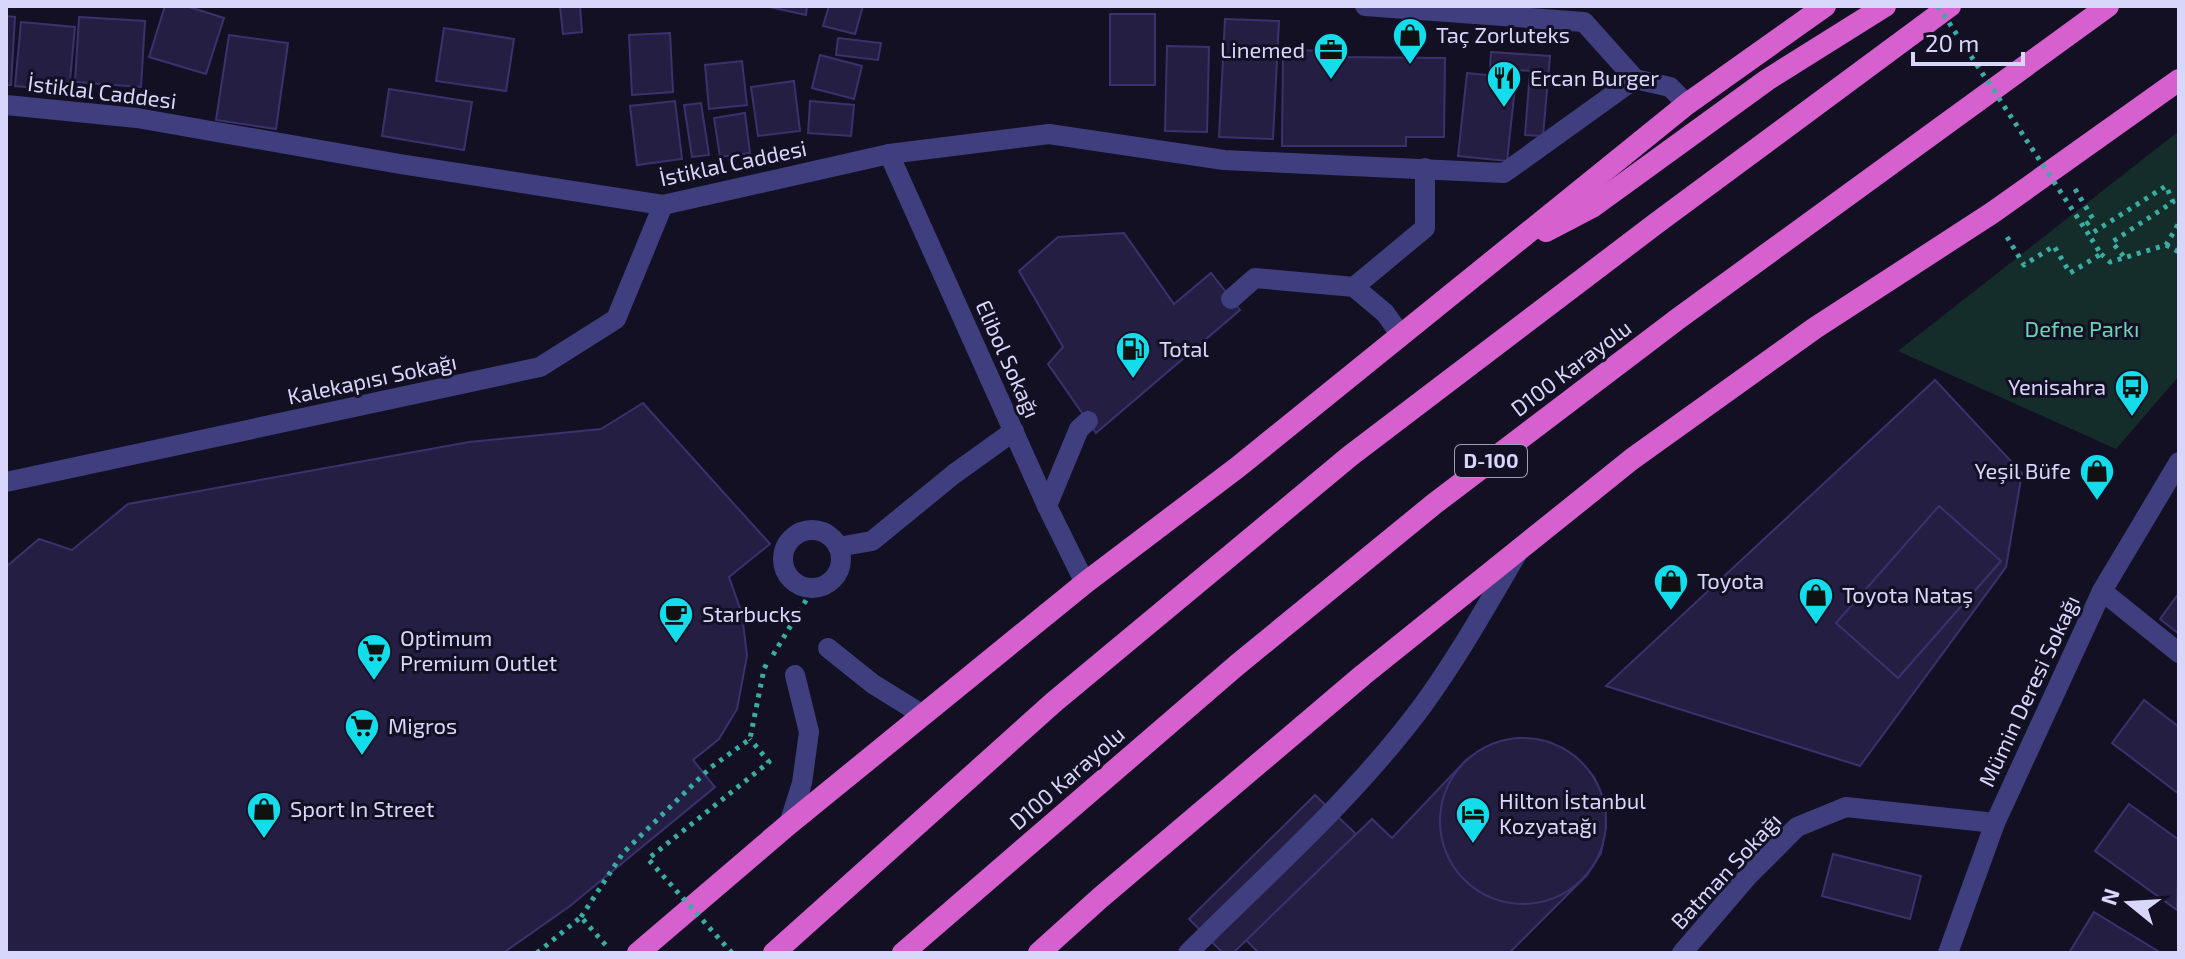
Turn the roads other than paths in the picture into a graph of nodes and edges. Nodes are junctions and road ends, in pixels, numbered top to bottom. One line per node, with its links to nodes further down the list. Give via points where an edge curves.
1 (1365, 6): 6 (street)
2 (1825, 6): 10 (highway)
3 (1885, 6): 15 (highway, via 1767,80 1592,207)
4 (1950, 6): 35 (highway, via 1350,456 1054,702)
5 (2108, 6): 36 (highway, D100 Karayolu / D-100, via 1679,318 1434,504 1237,665)
6 (1388, 8): 7 (street)
7 (1586, 14): 8 (street)
8 (1635, 79): 10 (street, via 1670,87); 13 (street, İstiklal Caddesi, via 1504,173)
9 (2179, 80): 25 (highway, via 1992,213 1815,328 1632,459)
10 (1687, 104): 15 (highway)
11 (6, 105): 14 (street, İstiklal Caddesi, via 137,118)
12 (889, 154): 13 (street, İstiklal Caddesi, via 1049,134 1224,160); 14 (street, İstiklal Caddesi); 20 (street, Elibol Sokağı)
13 (1425, 168): 16 (street, via 1425,228)
14 (663, 205): 22 (street, Kalekapısı Sokağı, via 616,319 540,367)
15 (1497, 259): 18 (highway)
16 (1354, 287): 17 (street, via 1255,278); 18 (street)
17 (1231, 299)
18 (1400, 334): 26 (highway)
19 (1088, 421): 23 (street, via 1079,429)
20 (1014, 431): 23 (street, Elibol Sokağı); 24 (street, via 872,541)
21 (2179, 462): 27 (street, Mümin Deresi Sokağı)
22 (6, 482)
23 (1047, 506): 26 (street, Elibol Sokağı)
24 (838, 547)
25 (1521, 548): 37 (highway, via 1363,675); 38 (street, via 1422,706 1356,786)
26 (1085, 583): 31 (highway)
27 (2102, 591): 29 (street); 32 (street, Mümin Deresi Sokağı)
28 (828, 648): 31 (street)
29 (2179, 653)
30 (795, 675): 33 (street, via 809,732)
31 (923, 715): 33 (highway)
32 (1995, 823): 39 (street, Batman Sokağı, via 1846,807 1797,827); 40 (street, Mümin Deresi Sokağı)
33 (789, 824): 34 (highway)
34 (638, 953)
35 (774, 953)
36 (903, 953)
37 (1039, 953)
38 (1188, 953)
39 (1682, 953)
40 (1948, 953)

